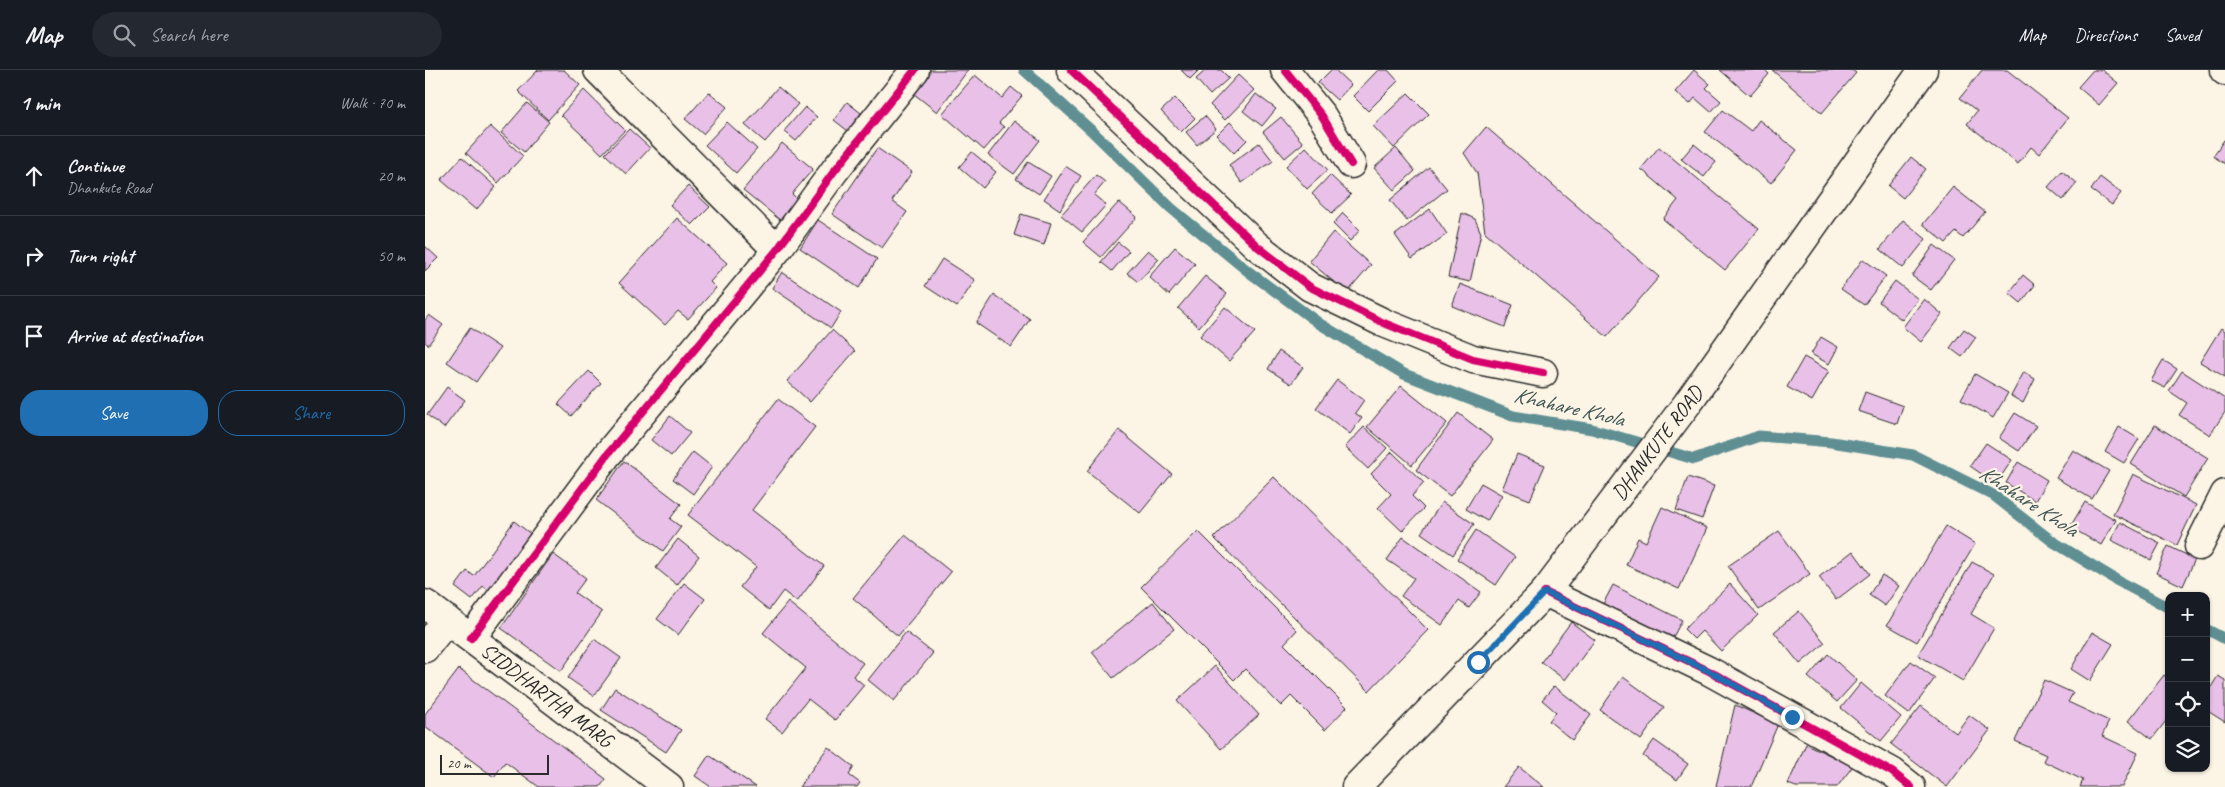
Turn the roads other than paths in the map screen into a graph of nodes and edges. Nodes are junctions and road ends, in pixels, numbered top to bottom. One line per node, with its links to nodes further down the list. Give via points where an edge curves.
1 (598, 70): 7 (street)
2 (915, 70): 7 (street, via 835,170)
3 (1071, 70): 8 (street, via 1257,246 1310,287 1385,323 1473,359)
4 (1285, 70): 6 (street, via 1322,116)
5 (1923, 70): 11 (street, DHANKUTE ROAD, via 1674,421)
6 (1351, 164)
7 (777, 250): 14 (street, via 607,455)
8 (1543, 373)
9 (2225, 494): 10 (street)
10 (2199, 546)
11 (1545, 592): 17 (street, DHANKUTE ROAD); 18 (street, via 1709,671 1892,772)
12 (425, 604): 13 (street, SIDDHARTHA MARG)
13 (447, 620): 14 (street, SIDDHARTHA MARG); 15 (street)
14 (471, 638): 16 (street, SIDDHARTHA MARG)
15 (425, 648)
16 (669, 787)
17 (1356, 787)
18 (1911, 787)

